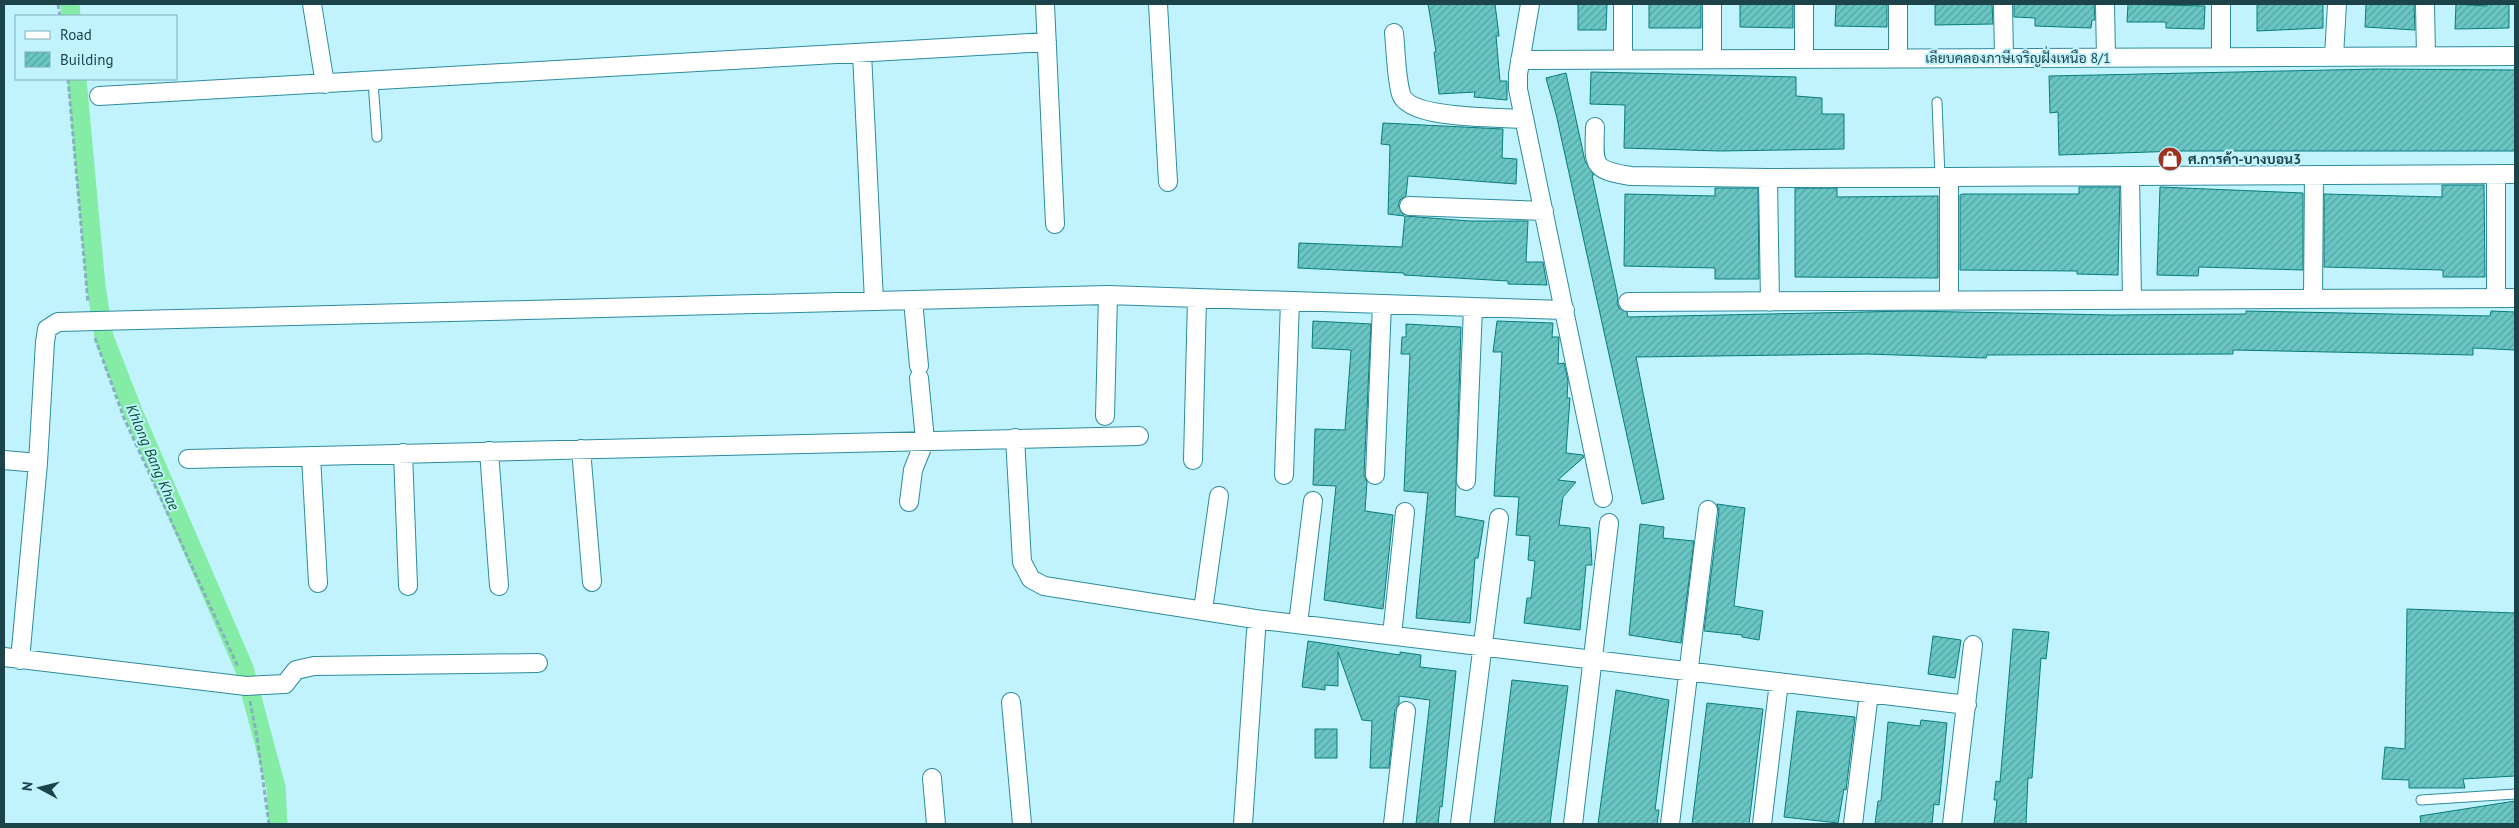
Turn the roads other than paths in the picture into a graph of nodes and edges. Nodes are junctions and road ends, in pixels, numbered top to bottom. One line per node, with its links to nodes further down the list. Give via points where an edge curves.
1 (312, 4): 29 (street)
2 (1046, 4): 15 (street)
3 (1158, 4): 41 (street)
4 (1530, 4): 26 (street)
5 (1623, 4): 27 (street)
6 (1712, 4): 24 (street)
7 (1804, 4): 25 (street)
8 (1898, 4): 21 (street)
9 (2003, 4): 22 (street)
10 (2105, 4): 23 (street)
11 (2221, 4): 20 (street)
12 (2337, 4): 17 (street)
13 (2425, 4): 18 (street)
14 (1394, 33): 32 (street, via 1401,96 1412,107 1441,114)
15 (1047, 42): 16 (street); 44 (street)
16 (862, 53): 28 (street); 52 (street)
17 (2334, 56): 18 (street, เลียบคลองภาษีเจริญฝั่งเหนือ 8/1); 20 (street, เลียบคลองภาษีเจริญฝั่งเหนือ 8/1)
18 (2426, 56): 19 (street, เลียบคลองภาษีเจริญฝั่งเหนือ 8/1)
19 (2515, 56)
20 (2221, 57): 23 (street, เลียบคลองภาษีเจริญฝั่งเหนือ 8/1)
21 (1898, 58): 22 (street, เลียบคลองภาษีเจริญฝั่งเหนือ 8/1); 25 (street, เลียบคลองภาษีเจริญฝั่งเหนือ 8/1)
22 (2004, 58): 23 (street, เลียบคลองภาษีเจริญฝั่งเหนือ 8/1)
23 (2106, 58)
24 (1712, 59): 25 (street, เลียบคลองภาษีเจริญฝั่งเหนือ 8/1); 27 (street, เลียบคลองภาษีเจริญฝั่งเหนือ 8/1)
25 (1804, 59)
26 (1520, 60): 27 (street, เลียบคลองภาษีเจริญฝั่งเหนือ 8/1); 32 (street, via 1518,89)
27 (1623, 60)
28 (373, 81): 29 (street); 34 (lane)
29 (325, 84): 30 (street)
30 (99, 96)
31 (1937, 102): 39 (lane)
32 (1524, 118): 43 (street)
33 (1595, 127): 40 (street, via 1594,158 1609,173)
34 (377, 137)
35 (2496, 174): 36 (street); 37 (street); 47 (street)
36 (2515, 174)
37 (2314, 175): 38 (street); 49 (street)
38 (2130, 176): 39 (street); 51 (street)
39 (1945, 177): 40 (street); 54 (street)
40 (1768, 178): 56 (street)
41 (1168, 182)
42 (1409, 206): 43 (street)
43 (1544, 211): 59 (street)
44 (1055, 224)
45 (1108, 295): 46 (street); 50 (street); 60 (street)
46 (1197, 298): 53 (street); 70 (street)
47 (2496, 298): 48 (street); 49 (street)
48 (2515, 298)
49 (2313, 299): 51 (street)
50 (913, 300): 52 (street); 63 (street)
51 (2132, 300): 54 (street)
52 (874, 301): 71 (street, via 58,322 47,328)
53 (1290, 301): 57 (street); 72 (street)
54 (1949, 301): 56 (street)
55 (1628, 302): 56 (street)
56 (1770, 302)
57 (1382, 304): 58 (street); 73 (street)
58 (1473, 307): 59 (street); 74 (street)
59 (1565, 310): 76 (street)
60 (1105, 416)
61 (1140, 436): 62 (street)
62 (1015, 438): 63 (street); 87 (street, via 1022,562 1031,579 1044,586)
63 (925, 440): 64 (street); 78 (street, via 913,470)
64 (582, 449): 65 (street); 83 (street)
65 (489, 451): 66 (street); 86 (street)
66 (403, 454): 67 (street); 85 (street)
67 (311, 456): 68 (street); 84 (street)
68 (188, 459)
69 (4, 460): 71 (street)
70 (1193, 460)
71 (38, 463): 93 (street)
72 (1284, 475)
73 (1375, 475)
74 (1466, 481)
75 (1219, 496): 87 (street)
76 (1603, 498)
77 (1313, 501): 88 (street)
78 (909, 502)
79 (1708, 510): 96 (street)
80 (1405, 512): 90 (street)
81 (1499, 518): 92 (street)
82 (1609, 523): 94 (street)
83 (592, 582)
84 (318, 583)
85 (408, 586)
86 (499, 586)
87 (1203, 610): 88 (street)
88 (1298, 624): 90 (street)
89 (1256, 631): 107 (street)
90 (1392, 635): 92 (street)
91 (1973, 645): 100 (street)
92 (1483, 646): 94 (street); 109 (street)
93 (12, 659): 95 (street, via 254,685 283,684 296,670 314,666)
94 (1592, 660): 96 (street); 110 (street)
95 (538, 663)
96 (1690, 671): 97 (street); 111 (street)
97 (1779, 682): 98 (street); 112 (street)
98 (1869, 693): 100 (street); 113 (street)
99 (1011, 702): 106 (street)
100 (1967, 705): 114 (street)
101 (1406, 711): 108 (street)
102 (932, 778): 105 (street)
103 (2515, 794): 104 (lane)
104 (2421, 800)
105 (936, 824)
106 (1022, 824)
107 (1242, 824)
108 (1393, 824)
109 (1460, 824)
110 (1573, 824)
111 (1670, 824)
112 (1762, 824)
113 (1852, 824)
114 (1952, 824)

